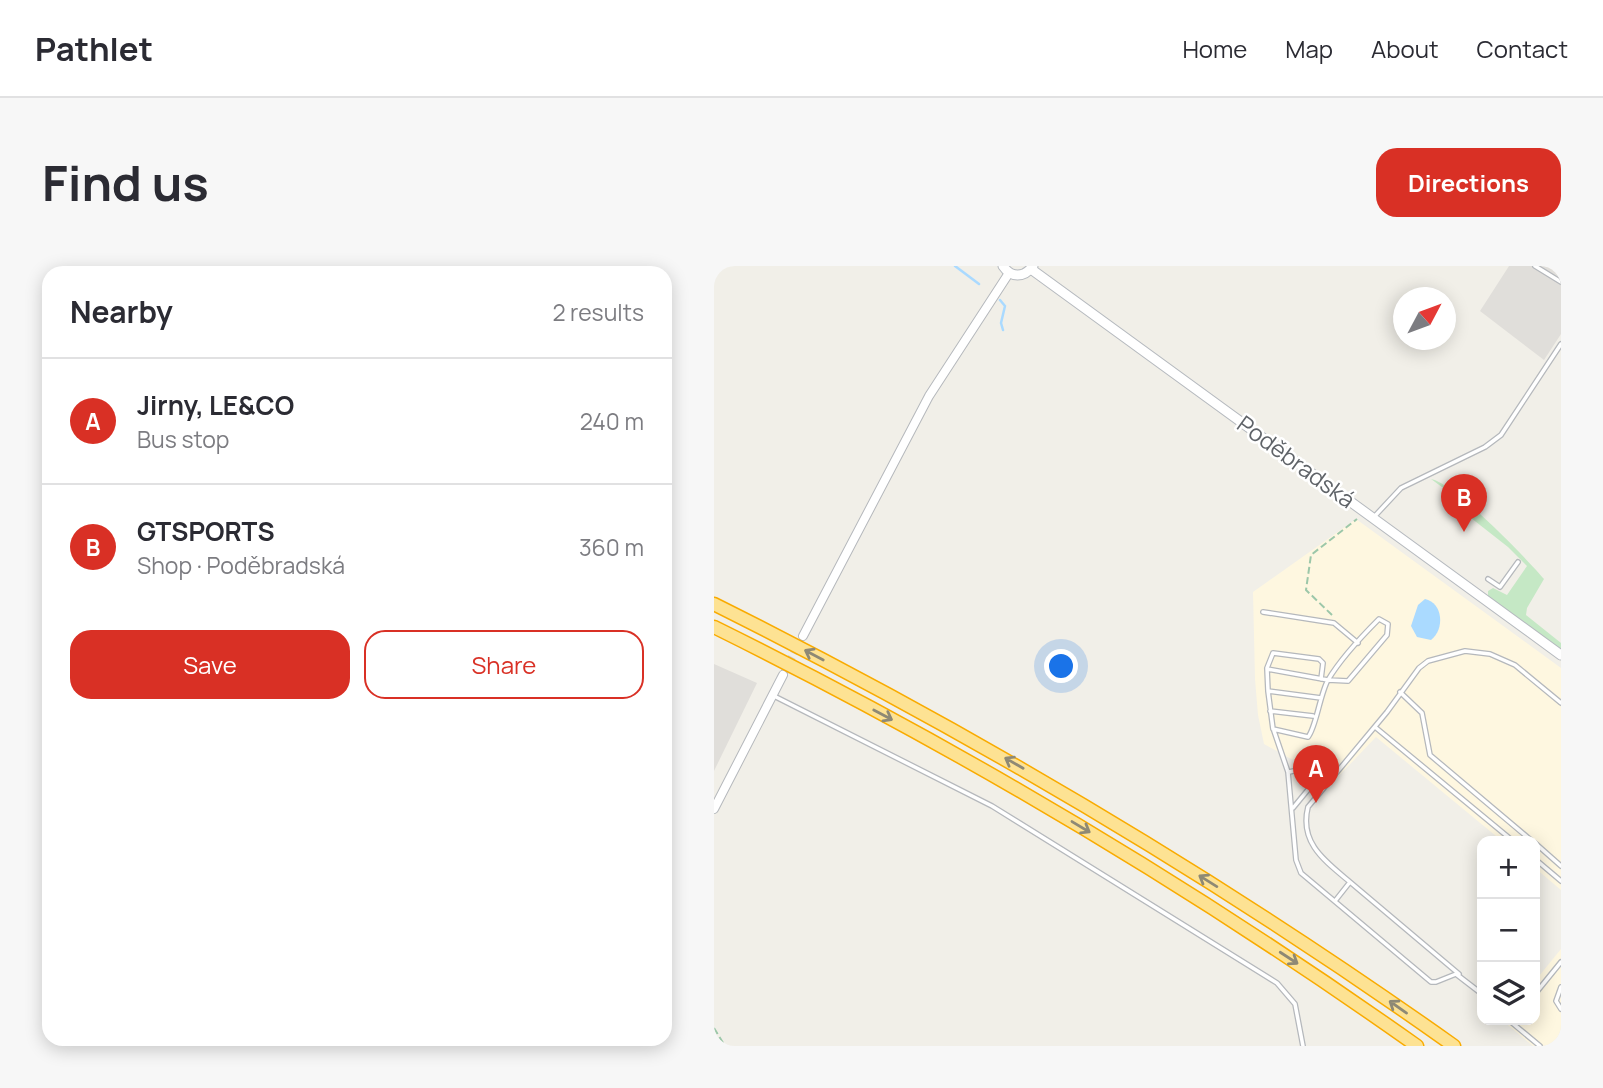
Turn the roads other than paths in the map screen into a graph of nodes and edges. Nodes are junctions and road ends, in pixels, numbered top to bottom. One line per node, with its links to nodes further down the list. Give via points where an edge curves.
1 (1535, 266): 4 (lane)
2 (1032, 268): 3 (main road, Poděbradská, via 1018,276); 6 (main road, Poděbradská)
3 (1006, 270): 12 (street, via 929,396)
4 (1561, 282)
5 (1561, 344): 6 (lane, via 1501,435 1401,488)
6 (1373, 519): 14 (main road, Poděbradská)
7 (1518, 562): 8 (lane, via 1500,587)
8 (1488, 579)
9 (714, 604): 48 (highway, one-way to 9, via 1116,823 947,725)
10 (1262, 611): 13 (lane, via 1334,623)
11 (714, 627): 47 (highway, one-way to 47, via 937,744 1094,834)
12 (803, 636)
13 (1357, 643): 18 (lane); 18 (lane, via 1378,619 1388,624 1387,635 1348,681)
14 (1561, 655)
15 (1266, 669): 17 (lane); 17 (lane, via 1273,653 1318,659 1323,663); 19 (lane)
16 (783, 675): 21 (street)
17 (1321, 679): 18 (lane)
18 (1328, 680): 22 (lane)
19 (1268, 691): 22 (lane); 24 (lane)
20 (1400, 692): 23 (lane, via 1428,662 1465,651 1490,654 1514,665); 26 (lane); 32 (lane, via 1422,713 1430,755)
21 (773, 695): 29 (street); 46 (lane, via 992,806 1277,984 1295,1004)
22 (1321, 698): 25 (lane)
23 (1561, 703)
24 (1270, 710): 25 (lane); 27 (lane)
25 (1314, 716): 27 (lane, via 1308,737)
26 (1375, 727): 31 (lane); 37 (lane, via 1308,807 1306,816 1312,847)
27 (1273, 729): 28 (lane)
28 (1288, 772): 30 (lane); 30 (lane, via 1298,769 1316,775)
29 (714, 809)
30 (1291, 810): 38 (lane, via 1298,868)
31 (1507, 836)
32 (1527, 836)
33 (1540, 847): 35 (lane)
34 (1540, 863): 36 (lane)
35 (1561, 866)
36 (1561, 881)
37 (1350, 882): 38 (lane); 40 (lane)
38 (1334, 902): 40 (lane, via 1431,982 1452,974)
39 (1561, 962): 42 (lane)
40 (1461, 976): 43 (lane)
41 (1561, 987): 44 (lane, via 1556,1001)
42 (1540, 988)
43 (1477, 990)
44 (1561, 1009)
45 (1515, 1025): 49 (lane)
46 (1303, 1046)
47 (1417, 1046)
48 (1454, 1046)
49 (1540, 1046)

